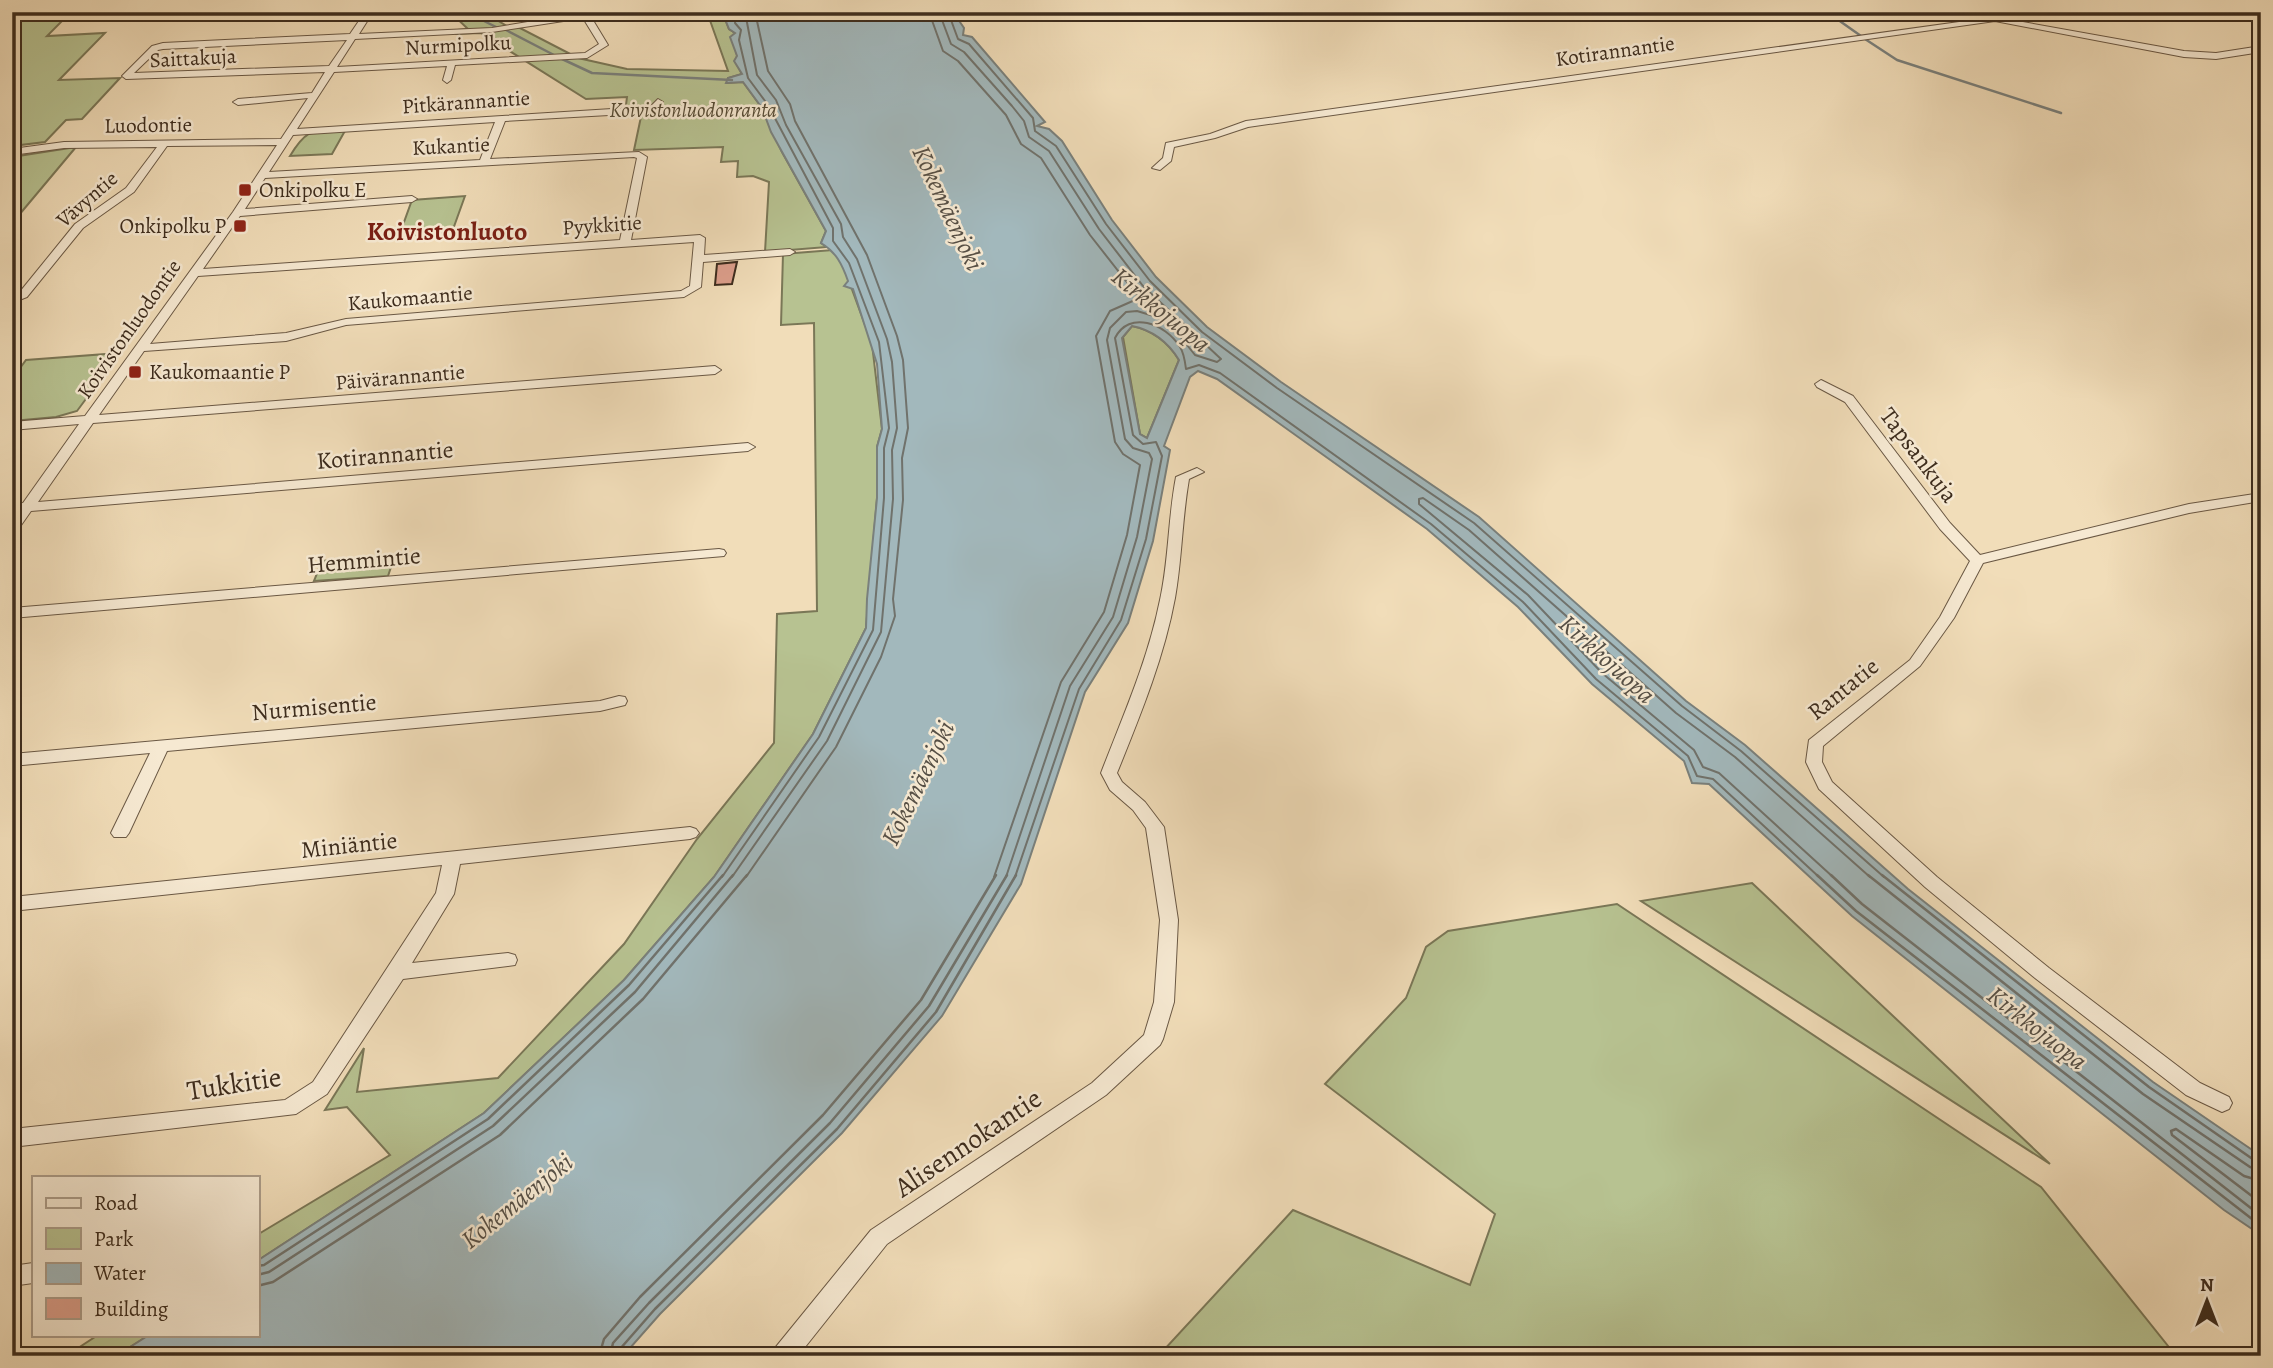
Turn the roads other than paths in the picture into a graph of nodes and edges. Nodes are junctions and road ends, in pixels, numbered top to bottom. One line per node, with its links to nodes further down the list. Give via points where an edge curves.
1 (66, 12): 4 (street, via 61,17)
2 (187, 12): 4 (street)
3 (369, 12): 6 (street, Koivistonluodontie)
4 (159, 13)
5 (585, 14): 6 (street, via 492,30); 8 (street, Nurmipolku, via 604,45 587,55)
6 (352, 37): 9 (street, Koivistonluodontie); 9 (street, Saittakuja, via 163,46 126,76)
7 (2261, 49): 19 (street, Kotirannantie, via 2216,57 2184,54 1994,19 1246,124 1169,145 1168,159)
8 (450, 64): 9 (street, Nurmipolku); 10 (street)
9 (331, 70): 11 (street, Koivistonluodontie)
10 (447, 80)
11 (315, 95): 12 (street); 15 (street, Koivistonluodontie)
12 (238, 102)
13 (658, 102): 14 (street, Pitkärannantie, via 643,110)
14 (502, 117): 15 (street, Pitkärannantie); 18 (street)
15 (288, 137): 16 (street, Luodontie); 20 (street, Koivistonluodontie)
16 (164, 144): 17 (street, Luodontie, via 57,145); 27 (street, Vävyntie, via 130,190 79,226)
17 (12, 152)
18 (484, 163): 20 (street, Kukantie); 23 (street, Kukantie, via 642,157)
19 (1157, 168)
20 (262, 175): 22 (street, Koivistonluodontie)
21 (412, 199): 22 (street)
22 (237, 213): 26 (street, Koivistonluodontie)
23 (625, 242): 25 (street, Pyykkitie, via 700,238); 26 (street, Pyykkitie)
24 (790, 252): 25 (street)
25 (699, 259): 30 (street, Kaukomaantie, via 695,286 684,294 346,322 286,337)
26 (192, 273): 30 (street, Koivistonluodontie)
27 (33, 283): 28 (street); 29 (street, Vävyntie)
28 (12, 288)
29 (12, 300)
30 (140, 348): 33 (street, Koivistonluodontie)
31 (715, 370): 33 (street, Päivärannantie)
32 (1821, 384): 41 (street, Tapsankuja, via 1849,400 1945,526)
33 (88, 421): 34 (street, Päivärannantie); 38 (street, Koivistonluodontie)
34 (12, 426)
35 (748, 447): 38 (street, Kotirannantie)
36 (1197, 472): 56 (street, Alisennokantie, via 1183,477 1172,575 1157,636 1138,706 1109,773 1155,827 1169,920 1164,1002 1153,1039 1099,1089 879,1237)
37 (2261, 497): 41 (street, via 2214,502)
38 (20, 507): 39 (street, Koivistonluodontie)
39 (12, 528)
40 (719, 553): 42 (street, Hemmintie)
41 (1977, 560): 52 (street, Rantatie, via 1947,618 1915,663 1823,735 1815,744 1814,762 1825,785 1941,890 2193,1089)
42 (12, 613)
43 (619, 701): 44 (street, Nurmisentie)
44 (162, 745): 45 (street, Nurmisentie); 46 (street)
45 (12, 760)
46 (120, 833)
47 (690, 833): 48 (street, Miniäntie)
48 (452, 859): 49 (street, Miniäntie); 51 (street, Tukkitie, via 445,894)
49 (12, 904)
50 (508, 960): 51 (street)
51 (397, 972): 53 (street, Tukkitie, via 320,1088 289,1108)
52 (2222, 1103)
53 (12, 1138)
54 (32, 1273): 55 (street)
55 (12, 1276)
56 (783, 1356)

